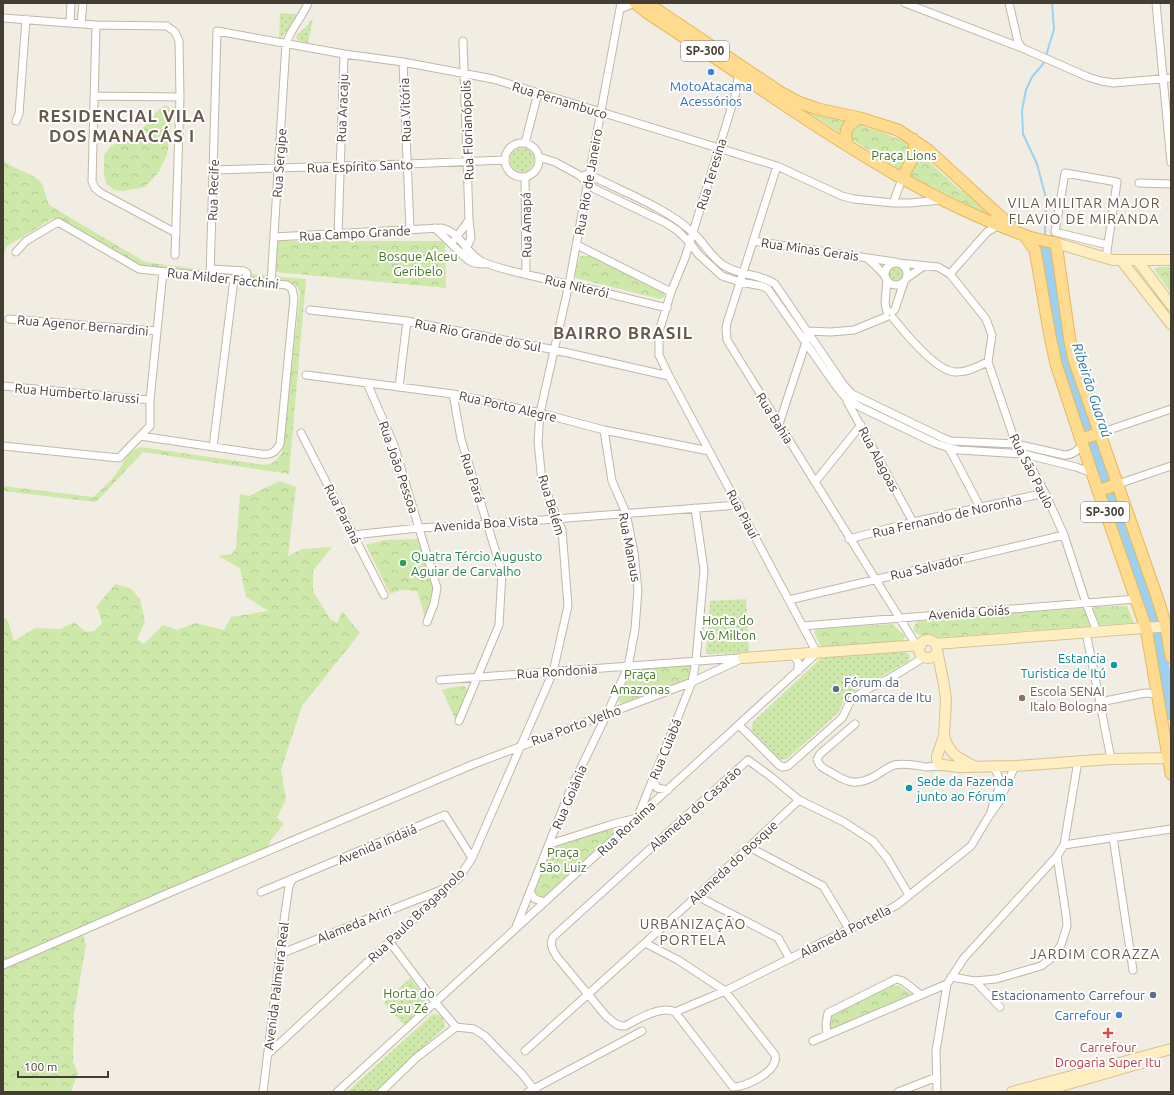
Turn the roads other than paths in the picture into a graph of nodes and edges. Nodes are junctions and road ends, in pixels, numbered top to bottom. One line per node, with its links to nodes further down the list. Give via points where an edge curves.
1 (71, 3): 12 (street)
2 (83, 3): 13 (street)
3 (308, 3): 17 (street)
4 (635, 3): 9 (street, Rua Rio de Janeiro); 21 (main road, SP-300)
5 (647, 3): 30 (main road, SP-300, via 798,102)
6 (905, 3): 18 (street)
7 (1009, 3): 18 (street, via 1018,42)
8 (1156, 3): 23 (street)
9 (620, 6): 29 (street, Rua Rio de Janeiro)
10 (3, 18): 11 (street)
11 (26, 20): 12 (street); 31 (street, via 19,114)
12 (70, 23): 13 (street)
13 (81, 24): 14 (street)
14 (96, 25): 27 (street); 28 (street, via 167,26 175,32 180,41)
15 (218, 31): 17 (street, Rua Pernambuco); 46 (street, Rua Recife)
16 (463, 41): 22 (street, Rua Florianópolis)
17 (286, 44): 19 (street, Rua Pernambuco); 44 (street, Rua Sergipe)
18 (1022, 48): 23 (street, via 1101,81 1114,83)
19 (344, 54): 20 (street, Rua Pernambuco); 42 (street, Rua Aracaju)
20 (403, 62): 22 (street, Rua Pernambuco); 40 (street, Rua Vitória)
21 (738, 73): 24 (main road, SP-300); 25 (street, Rua Teresina)
22 (465, 74): 26 (street, Rua Pernambuco); 38 (street, Rua Florianópolis)
23 (1167, 78): 39 (street)
24 (750, 82): 25 (street); 34 (main road, SP-300)
25 (737, 90): 35 (street, Rua Teresina)
26 (538, 93): 29 (street, Rua Pernambuco); 33 (street)
27 (94, 96): 28 (street); 65 (street, via 92,182 95,188)
28 (180, 97): 65 (street)
29 (601, 112): 35 (street, Rua Pernambuco); 49 (street, Rua Rio de Janeiro)
30 (860, 118): 32 (main road, SP-300, via 898,130); 34 (main road, via 846,130)
31 (16, 121)
32 (913, 139): 41 (main road, via 916,150); 67 (main road, SP-300)
33 (525, 143): 36 (street, via 535,148); 37 (street, via 511,147)
34 (848, 146): 45 (main road, SP-300)
35 (719, 148): 43 (street, Rua Pernambuco); 63 (street, Rua Teresina)
36 (539, 157): 47 (street); 48 (street, via 536,170)
37 (506, 160): 38 (street, Rua Espírito Santo); 48 (street, via 513,174)
38 (468, 162): 40 (street, Rua Espírito Santo); 57 (street, Rua Florianópolis)
39 (1171, 162)
40 (407, 164): 42 (street, Rua Espírito Santo); 62 (street, Rua Vitória)
41 (909, 164): 45 (main road, via 901,168); 50 (main road)
42 (340, 166): 44 (street, Rua Espírito Santo); 66 (street, Rua Aracaju)
43 (777, 166): 55 (street, Rua Pernambuco, via 842,196); 70 (street, Rua Bahia)
44 (279, 168): 46 (street, Rua Espírito Santo); 69 (street, Rua Sergipe)
45 (885, 169): 50 (main road, SP-300)
46 (214, 170): 91 (street, Rua Recife)
47 (580, 175): 49 (street); 52 (street)
48 (525, 176): 94 (street, Rua Amapá)
49 (589, 176): 52 (street, Rua Rio de Janeiro); 63 (street, via 667,214)
50 (902, 179): 54 (main road, SP-300); 55 (street)
51 (1139, 183): 53 (street)
52 (588, 184): 72 (street, via 666,223); 74 (street, Rua Rio de Janeiro)
53 (1171, 184)
54 (941, 200): 55 (street, Rua Pernambuco); 56 (main road, SP-300)
55 (893, 203)
56 (982, 218): 58 (main road, SP-300); 64 (street)
57 (469, 220): 59 (street); 76 (street, Rua Florianópolis, via 471,238)
58 (999, 225): 64 (street); 67 (main road, SP-300)
59 (464, 226): 61 (street, Rua Campo Grande); 68 (street)
60 (435, 228): 61 (street, Rua Campo Grande); 62 (street, Rua Campo Grande); 73 (street)
61 (447, 229): 68 (street)
62 (410, 230): 66 (street, Rua Campo Grande)
63 (693, 232): 72 (street, Rua Teresina); 93 (street, via 713,257 733,271)
64 (987, 232): 95 (street)
65 (176, 233): 79 (street)
66 (338, 234): 69 (street, Rua Campo Grande)
67 (1022, 234): 71 (main road); 77 (main road, SP-300)
68 (457, 236): 73 (street); 76 (street, Rua Niterói)
69 (274, 237): 102 (street, Rua Sergipe)
70 (753, 241): 83 (street, Rua Minas Gerais); 93 (street, Rua Bahia)
71 (1046, 241): 77 (main road, via 1035,244); 84 (street); 134 (main road, SP-300, via 1072,351)
72 (690, 243): 80 (street); 82 (street, Rua Teresina)
73 (452, 244): 81 (street)
74 (577, 245): 103 (street, Rua Rio de Janeiro); 104 (street)
75 (1108, 245): 75 (street, via 1117,182 1065,173 1055,232); 84 (street)
76 (467, 248): 81 (street, Rua Florianópolis); 89 (street, Rua Niterói, via 476,258)
77 (1035, 250): 134 (main road, SP-300, via 1053,350)
78 (16, 252): 92 (street, Rua Milder Facchini, via 26,241 58,222 139,269)
79 (175, 255)
80 (700, 255): 82 (street); 101 (street, via 722,276)
81 (463, 256): 89 (street, Rua Niterói, via 474,263)
82 (685, 258): 104 (street, Rua Teresina)
83 (866, 258): 88 (street, Rua Minas Gerais); 97 (street, Rua Minas Gerais)
84 (1106, 258): 85 (street)
85 (1121, 260): 87 (street); 111 (street)
86 (1171, 260): 87 (street)
87 (1138, 261): 105 (street)
88 (897, 262): 90 (street, Rua Minas Gerais); 97 (street, via 887,267); 100 (street, via 906,268)
89 (487, 264): 94 (street, Rua Niterói)
90 (924, 266): 95 (street, Rua Minas Gerais, via 938,267); 100 (street)
91 (211, 269): 96 (street, Rua Recife); 99 (street, via 244,271 247,273)
92 (163, 272): 96 (street, Rua Milder Facchini); 112 (street)
93 (743, 273): 101 (street, Rua Bahia); 113 (street, via 764,278 775,284)
94 (526, 274): 103 (street, Rua Niterói)
95 (950, 274): 116 (street, Rua São Paulo, via 991,328)
96 (210, 277): 98 (street, Rua Milder Facchini)
97 (886, 278): 100 (street, via 890,284 895,285); 108 (street, via 885,302)
98 (234, 279): 99 (street, Rua Milder Facchini); 139 (street)
99 (246, 280): 102 (street, Rua Milder Facchini)
100 (906, 280): 108 (street, via 895,309)
101 (740, 282): 114 (street, via 768,289); 130 (street, Rua Bahia, via 726,328 727,340)
102 (271, 283): 139 (street, Rua Milder Facchini, via 287,285 292,289 294,298 280,444 275,452 268,455)
103 (569, 284): 106 (street, Rua Niterói); 115 (street, Rua Belém)
104 (671, 292): 106 (street, Rua Teresina)
105 (1171, 304)
106 (667, 308): 118 (street, Rua Teresina, via 659,332 659,355)
107 (310, 310): 110 (street, Rua Rio Grande do Sul)
108 (890, 315): 113 (street, via 854,330); 116 (street, via 914,342 947,371 968,371)
109 (8, 319): 112 (street, Rua Agenor Bernardini)
110 (407, 321): 115 (street, Rua Rio Grande do Sul); 121 (street)
111 (1171, 324)
112 (157, 331): 125 (street)
113 (808, 331): 114 (street); 124 (street, via 843,384 852,394)
114 (806, 342): 123 (street); 130 (street)
115 (555, 350): 118 (street, Rua Rio Grande do Sul); 128 (street, Rua Belém)
116 (988, 362): 137 (street, Rua São Paulo)
117 (306, 375): 119 (street, Rua Porto Alegre)
118 (669, 376): 142 (street, Rua Piauí)
119 (367, 383): 121 (street, Rua Porto Alegre); 156 (street, Rua João Pessoa, via 394,445)
120 (3, 386): 125 (street, Rua Humberto Iarussi)
121 (399, 387): 122 (street, Rua Porto Alegre)
122 (453, 394): 128 (street, Rua Porto Alegre); 155 (street, Rua Pará, via 461,439)
123 (845, 397): 126 (street); 129 (street, Rua Alagoas)
124 (864, 399): 126 (street); 135 (street)
125 (150, 400): 133 (street, via 150,426)
126 (860, 407): 129 (street); 135 (street)
127 (1171, 410): 134 (street)
128 (540, 413): 131 (street, Rua Porto Alegre); 153 (street, Rua Belém, via 538,442 542,481)
129 (859, 422): 146 (street); 154 (street, Rua Alagoas)
130 (779, 424): 146 (street, Rua Bahia)
131 (604, 430): 142 (street, Rua Porto Alegre); 152 (street, Rua Manaus, via 612,481)
132 (301, 433): 158 (street, Rua Paraná)
133 (140, 436): 138 (street, via 118,458); 139 (street, Rua Milder Facchini)
134 (1088, 438): 137 (street, via 1076,452 1064,455); 145 (main road, SP-300); 147 (main road, SP-300)
135 (942, 442): 136 (street); 140 (street)
136 (958, 442): 137 (street); 141 (street)
137 (1016, 444): 143 (street, Rua São Paulo)
138 (3, 446)
139 (213, 447)
140 (949, 448): 141 (street); 150 (street)
141 (959, 450): 143 (street)
142 (709, 451): 149 (street, Rua Piauí)
143 (1024, 454): 145 (street); 148 (street, Rua São Paulo)
144 (1171, 466): 147 (street)
145 (1092, 473): 147 (main road, SP-300)
146 (815, 482): 159 (street, Rua Bahia)
147 (1108, 487): 162 (main road, SP-300); 168 (main road, SP-300)
148 (1045, 493): 150 (street, Rua Fernando de Noronha); 157 (street, Rua São Paulo)
149 (738, 505): 151 (street, Avenida Boa Vista); 163 (street, Rua Piauí)
150 (980, 507): 154 (street, Rua Fernando de Noronha)
151 (695, 508): 152 (street, Avenida Boa Vista); 177 (street, Rua Cuiabá, via 704,570)
152 (626, 514): 153 (street, Avenida Boa Vista); 178 (street, Rua Manaus, via 638,590 635,629)
153 (557, 519): 155 (street, Avenida Boa Vista); 181 (street, Rua Belém, via 562,530 568,606)
154 (913, 522): 159 (street, Rua Fernando de Noronha)
155 (488, 524): 156 (street, Avenida Boa Vista); 182 (street, Rua Pará, via 502,572 500,610 499,625)
156 (420, 528): 158 (street, Avenida Boa Vista); 166 (street, Rua João Pessoa, via 438,588)
157 (1064, 534): 160 (street, Rua Salvador); 164 (street, Rua São Paulo)
158 (353, 535): 161 (street, Rua Paraná)
159 (849, 539): 160 (street, Rua Bahia)
160 (875, 580): 163 (street, Rua Salvador); 165 (street, Rua Bahia)
161 (384, 595)
162 (1136, 599): 164 (street, Avenida Goiás); 168 (main road, SP-300)
163 (789, 600): 167 (street, Rua Piauí)
164 (1086, 603): 165 (street, Avenida Goiás); 169 (street, Rua São Paulo)
165 (898, 618): 167 (street, Avenida Goiás); 172 (street, Rua Bahia)
166 (427, 622)
167 (803, 626): 173 (street, Rua Piauí)
168 (1159, 627): 169 (street); 175 (main road, SP-300); 185 (main road, SP-300)
169 (1097, 631): 170 (street)
170 (1086, 632): 171 (street); 186 (street)
171 (936, 647): 172 (street, via 934,656); 172 (street, via 933,641 926,640); 179 (street)
172 (921, 652): 173 (street, via 904,646); 179 (street); 189 (street, via 914,664 858,695 850,702 842,718 788,766 779,765)
173 (817, 653): 174 (street); 180 (street, Rua Roraima)
174 (793, 655): 176 (street, Rua Rondonia); 180 (street, via 798,662)
175 (1171, 657)
176 (743, 658): 177 (street, Rua Rondonia); 184 (street, Rua Porto Velho)
177 (696, 661): 178 (street, Rua Rondonia); 184 (street, Rua Cuiabá)
178 (628, 667): 181 (street, Rua Rondonia); 187 (street, Rua Goiânia)
179 (941, 670): 192 (street, via 946,700)
180 (798, 671): 189 (street, Rua Roraima)
181 (553, 672): 182 (street, Rua Rondonia); 191 (street, Rua Belém)
182 (478, 677): 183 (street, Rua Rondonia); 188 (street, Rua Pará)
183 (440, 680)
184 (692, 682): 187 (street, Rua Porto Velho); 201 (street, Rua Cuiabá)
185 (1158, 694): 186 (street, via 1145,693); 193 (main road, SP-300)
186 (1100, 702): 194 (street)
187 (607, 714): 191 (street, Rua Porto Velho); 208 (street, Rua Goiânia, via 571,788)
188 (459, 721)
189 (739, 724): 202 (street, Rua Roraima)
190 (855, 724): 196 (street, via 817,759 822,767 845,781 867,780 894,765)
191 (521, 746): 212 (street, Rua Paulo Bragagnolo); 228 (street, Rua Porto Velho)
192 (946, 751): 196 (street, via 952,761); 196 (street, via 937,760 939,764); 197 (street)
193 (1170, 758): 194 (street); 200 (main road, SP-300)
194 (1111, 759): 195 (street)
195 (1078, 761): 199 (street); 209 (street)
196 (947, 766): 197 (street)
197 (974, 766): 198 (street)
198 (993, 766): 199 (street); 204 (street, Alameda Portella, via 999,775 1000,785)
199 (1015, 766): 204 (street, Alameda Portella, via 999,802)
200 (1171, 774)
201 (653, 780): 202 (street, via 657,788); 205 (street, Rua Cuiabá)
202 (668, 790): 205 (street, Rua Roraima)
203 (799, 800): 210 (street, Alameda do Bosque); 217 (street, Alameda do Casarão, via 844,822 873,841 887,858); 234 (street, Alameda do Casarão, via 748,760 553,937 552,947 557,957)
204 (989, 816): 217 (street, Alameda Portella, via 971,846)
205 (637, 818): 208 (street); 219 (street, Rua Roraima)
206 (1171, 829): 207 (street)
207 (1113, 837): 209 (street); 229 (street)
208 (550, 844): 216 (street, Rua Goiânia)
209 (1064, 845): 211 (street)
210 (749, 847): 218 (street, Alameda do Bosque); 223 (street, via 823,886)
211 (1057, 856): 230 (street, via 964,958); 231 (street, via 1067,926 1058,951 1041,966 996,979)
212 (472, 858): 213 (street, Avenida Indaiá, via 445,815); 214 (street, Rua Paulo Bragagnolo)
213 (292, 880): 215 (street, Avenida Indaiá); 226 (street, Avenida Palmeira Real)
214 (450, 886): 224 (street, Rua Paulo Bragagnolo); 226 (street, Alameda Ariri)
215 (261, 892)
216 (530, 892): 219 (street, via 535,899); 220 (street, Rua Goiânia)
217 (909, 895): 223 (street, Alameda Portella, via 888,910)
218 (697, 896): 225 (street, Alameda do Bosque); 227 (street, via 778,938)
219 (544, 902): 221 (street, Rua Roraima)
220 (525, 904): 221 (street); 222 (street, Rua Goiânia)
221 (535, 911): 222 (street, Rua Roraima)
222 (516, 929): 236 (street, Rua Roraima)
223 (849, 929): 227 (street, Alameda Portella)
224 (390, 941): 236 (street); 245 (street, Rua Paulo Bragagnolo)
225 (645, 943): 233 (street, via 678,960); 234 (street, Alameda do Bosque)
226 (280, 954): 245 (street, Avenida Palmeira Real)
227 (790, 959): 233 (street, Alameda Portella)
228 (3, 965)
229 (1133, 970)
230 (951, 977): 231 (street); 232 (street)
231 (975, 981): 237 (street)
232 (947, 984): 235 (street); 248 (street, via 936,1051)
233 (725, 991): 238 (street, Alameda Portella); 238 (street, via 775,1055 770,1071 750,1083 733,1087)
234 (588, 993): 238 (street, via 606,1016 615,1024 622,1026 652,1013 666,1010); 244 (street, Alameda do Bosque)
235 (920, 995): 241 (street); 241 (street, via 903,981 896,979 828,1013)
236 (435, 1002): 239 (street); 251 (street, Rua Roraima)
237 (1000, 1007)
238 (675, 1012)
239 (456, 1027): 249 (street, via 474,1029 485,1036 522,1074); 252 (street, via 416,1058)
240 (642, 1031): 249 (street)
241 (827, 1035): 242 (street)
242 (813, 1041)
243 (1171, 1049): 247 (street)
244 (525, 1051)
245 (268, 1054): 250 (street, Avenida Palmeira Real)
246 (1171, 1055): 247 (street)
247 (1149, 1058): 255 (street); 256 (street)
248 (937, 1077): 253 (street); 254 (street)
249 (533, 1091)
250 (263, 1092)
251 (337, 1092)
252 (381, 1092)
253 (898, 1092)
254 (937, 1092)
255 (1012, 1092)
256 (1040, 1092)

